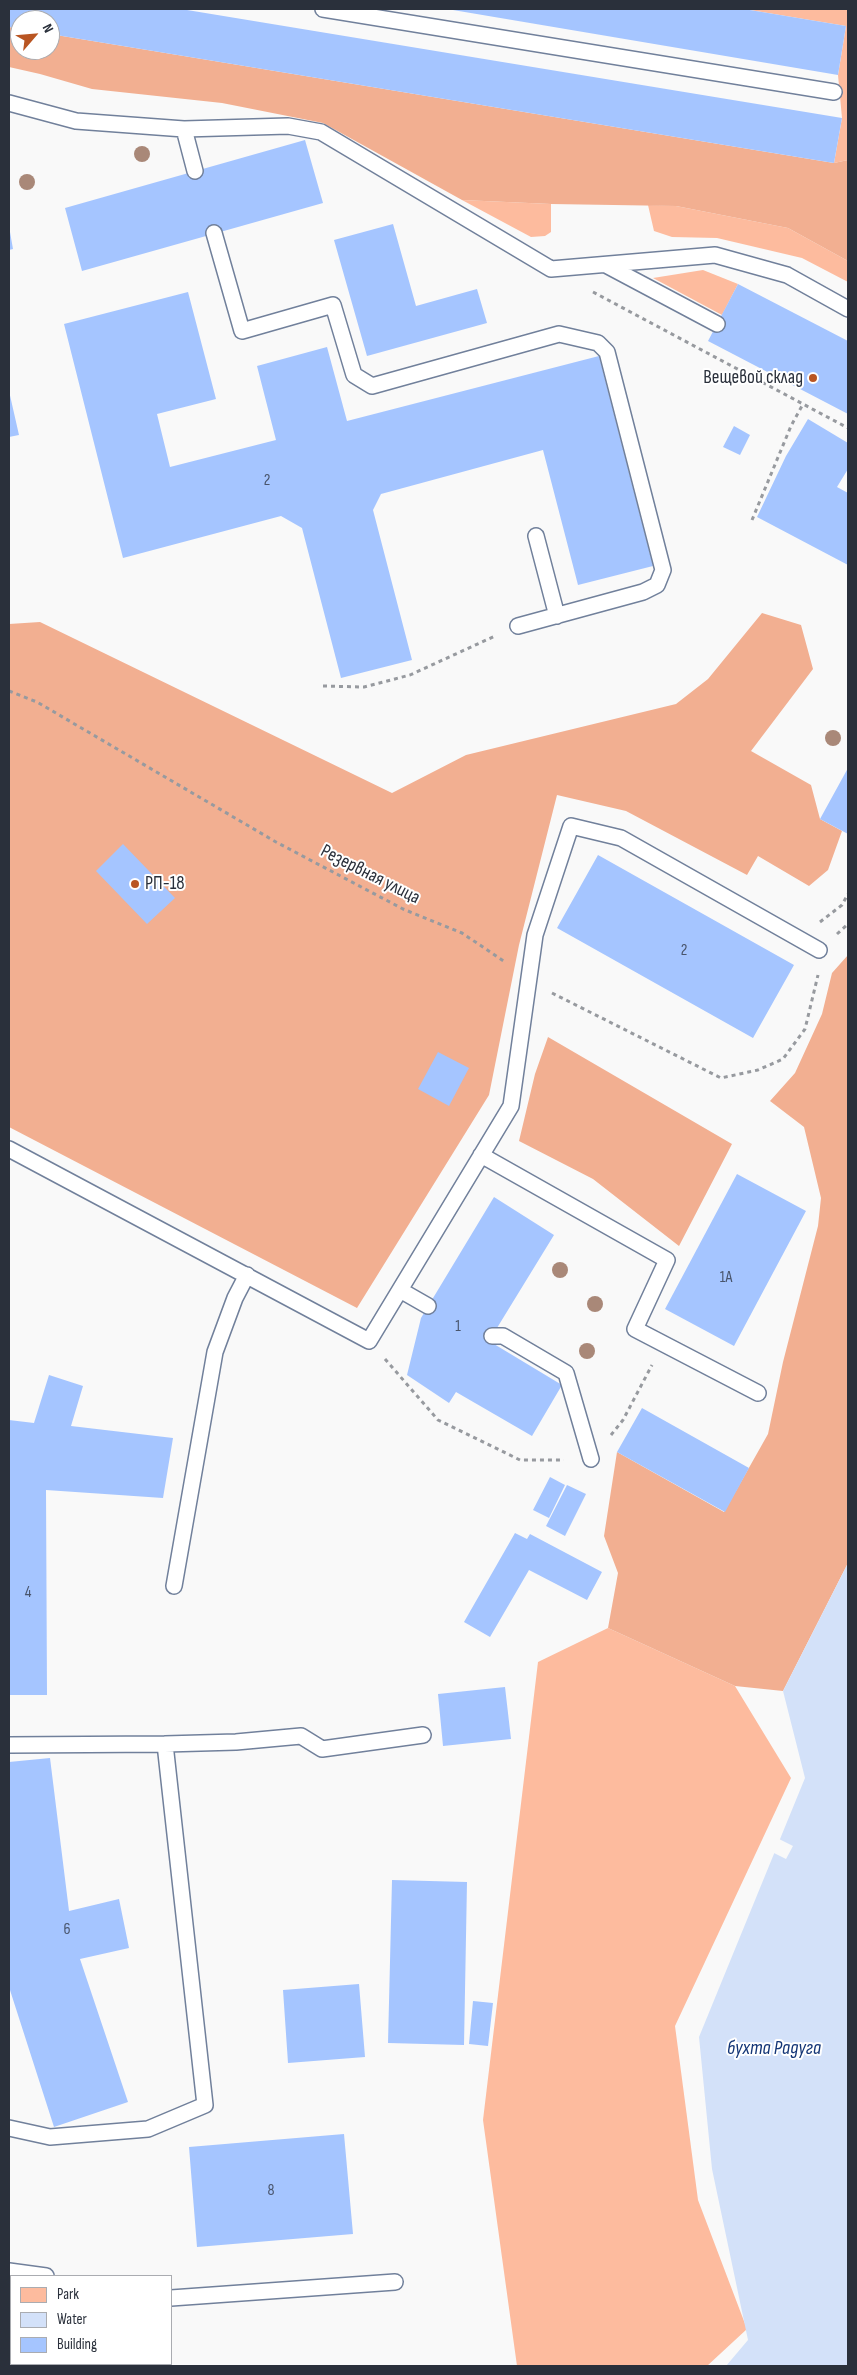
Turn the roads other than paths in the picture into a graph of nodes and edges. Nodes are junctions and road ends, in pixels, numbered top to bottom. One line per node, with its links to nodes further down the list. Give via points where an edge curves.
1 (323, 9): 2 (lane)
2 (834, 92)
3 (9, 103): 4 (lane, via 76,121)
4 (184, 130): 5 (lane); 7 (lane, via 288,126 320,132 551,269)
5 (195, 171)
6 (214, 233): 11 (lane, via 242,331 333,305 354,375 372,386 559,334 598,343 607,352 663,570 657,585 643,592)
7 (606, 265): 8 (lane, via 716,254 787,275); 9 (lane)
8 (848, 309)
9 (717, 324)
10 (536, 536): 11 (lane)
11 (557, 616): 12 (lane)
12 (518, 626)
13 (819, 950): 15 (lane, via 622,838 571,826 535,935 511,1106)
14 (9, 1149): 16 (lane)
15 (482, 1154): 17 (lane); 20 (lane, via 667,1260 635,1329)
16 (247, 1275): 17 (lane, via 369,1341); 22 (lane, via 215,1352)
17 (400, 1290): 18 (lane)
18 (428, 1306)
19 (492, 1336): 21 (lane, via 503,1336 566,1373)
20 (758, 1393)
21 (591, 1459)
22 (174, 1586)
23 (423, 1735): 24 (lane, via 322,1749 301,1736)
24 (165, 1744): 25 (lane); 26 (lane, via 205,2105 148,2130 50,2137)
25 (9, 1746)
26 (9, 2128)
27 (9, 2271): 28 (lane)
28 (39, 2275)
29 (395, 2282): 30 (lane)
30 (172, 2298)

